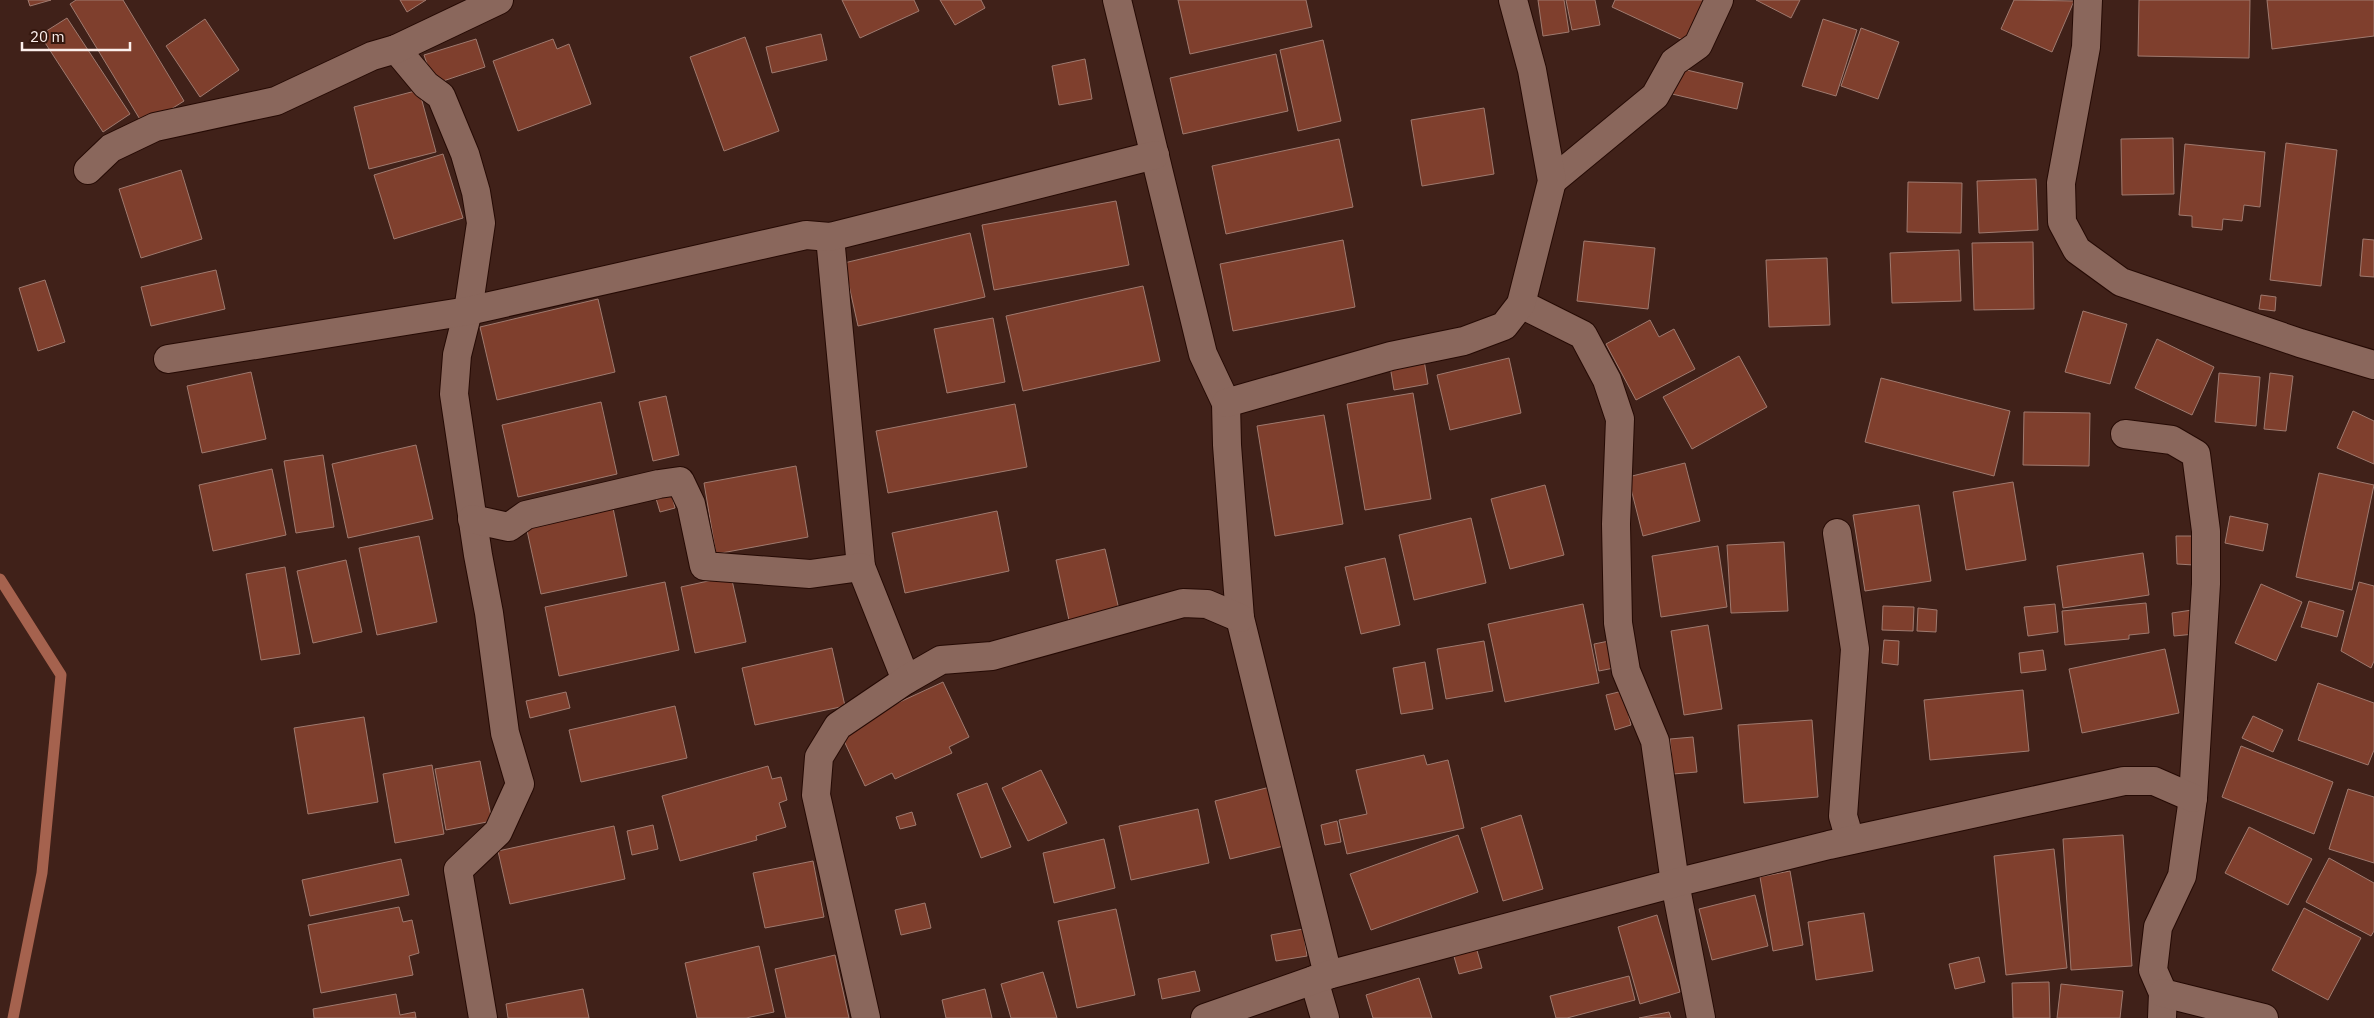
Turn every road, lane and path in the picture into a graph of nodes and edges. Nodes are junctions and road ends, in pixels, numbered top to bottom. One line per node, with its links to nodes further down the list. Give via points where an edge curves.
1 (499, 0): 6 (street)
2 (1117, 0): 7 (street)
3 (1513, 0): 9 (street, via 1532,70)
4 (1719, 0): 9 (street, via 1698,45 1674,62 1655,96)
5 (2088, 0): 14 (street, via 2086,47 2062,183 2062,222 2077,250 2122,282)
6 (396, 49): 8 (street, via 372,56 276,101 155,127 112,148); 12 (street, via 426,85 441,96 465,154 476,192 481,223)
7 (1155, 155): 10 (street); 15 (street, via 1203,354)
8 (88, 170)
9 (1552, 181): 11 (street)
10 (830, 237): 12 (street, via 806,235); 19 (street)
11 (1521, 304): 15 (street, via 1504,326 1464,341 1391,356); 24 (street, via 1583,335 1607,380 1620,419 1616,524 1618,623 1626,671 1655,741)
12 (468, 311): 13 (street); 17 (street, via 456,355 454,394)
13 (168, 359)
14 (2374, 365)
15 (1226, 403): 20 (street)
16 (2125, 434): 22 (street, via 2172,440 2196,454 2206,531 2206,584)
17 (472, 518): 19 (street, via 509,527 526,515 680,481 691,504 704,566 810,574); 27 (street, via 505,733 520,784 498,832 458,870)
18 (1837, 533): 23 (street, via 1855,649 1843,816)
19 (861, 567): 21 (street)
20 (1240, 618): 21 (street, via 1207,604 1183,603 992,656 941,660); 25 (street)
21 (906, 680): 28 (street, via 838,726 819,757 816,795)
22 (2193, 798): 23 (street, via 2154,782 2124,781); 26 (street, via 2182,876 2158,927 2153,970)
23 (1850, 840): 24 (street)
24 (1675, 883): 25 (street); 31 (street)
25 (1321, 978): 29 (street); 30 (street)
26 (2162, 1005): 32 (street)
27 (483, 1018)
28 (866, 1018)
29 (1205, 1018)
30 (1326, 1018)
31 (1701, 1018)
32 (2264, 1018)

